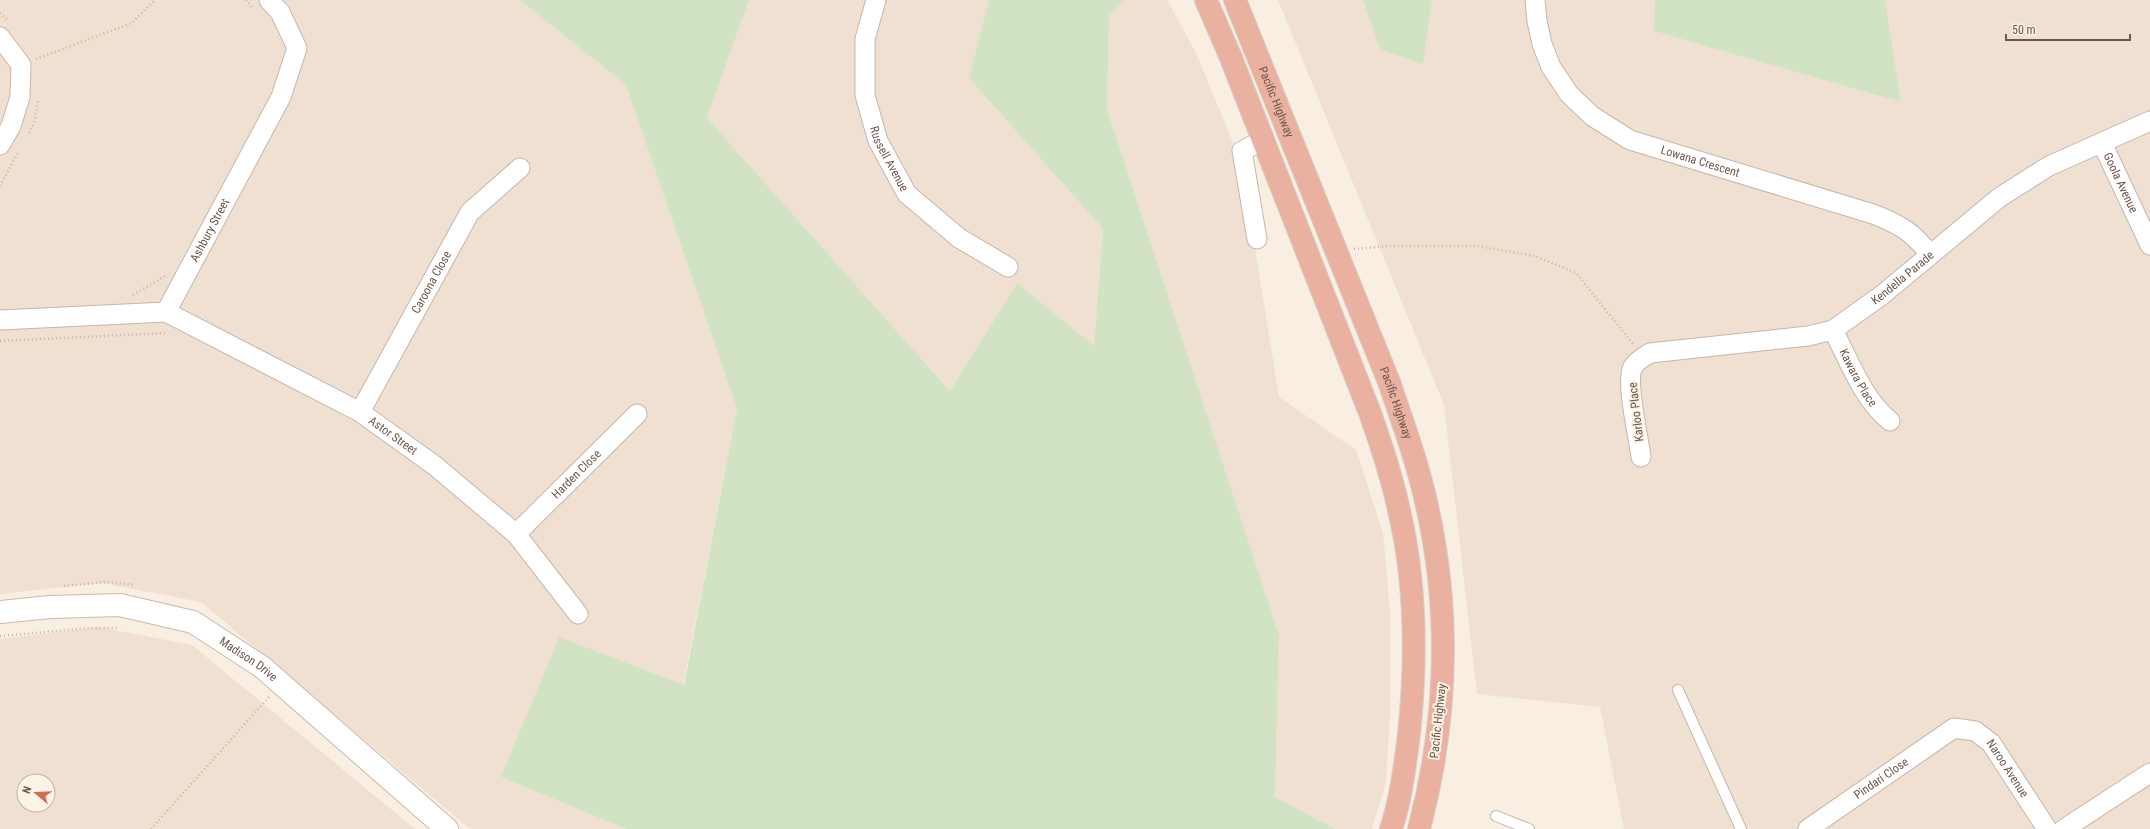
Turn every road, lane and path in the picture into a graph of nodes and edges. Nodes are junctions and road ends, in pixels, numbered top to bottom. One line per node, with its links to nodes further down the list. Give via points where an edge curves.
1 (156, 0): 9 (path, via 132,23)
2 (246, 0): 7 (path)
3 (876, 0): 19 (street, Russell Avenue, via 865,39 865,95 878,141 907,194 959,238)
4 (1206, 0): 11 (highway)
5 (1235, 0): 17 (highway, Pacific Highway)
6 (1535, 0): 18 (street, Lowana Crescent, via 1536,21 1551,67 1569,94 1592,116 1630,140 1874,214 1896,223 1915,236)
7 (262, 6): 22 (street, Ashbury Street, via 280,12 297,48 281,97)
8 (0, 37): 9 (street)
9 (21, 65): 13 (street, via 20,97 11,126)
10 (2150, 121): 12 (street, Kendella Parade)
11 (1263, 140): 15 (street, via 1242,151); 44 (highway, via 1370,413 1385,458 1405,539 1412,595 1413,699 1407,754)
12 (2102, 143): 16 (street, Goola Avenue); 18 (street, Kendella Parade, via 2049,166 2000,197)
13 (0, 145)
14 (520, 168): 28 (street, Caroona Close, via 470,212)
15 (1257, 239)
16 (2150, 245)
17 (1335, 251): 27 (path, via 1391,246 1477,246 1535,256 1576,273); 45 (highway, Pacific Highway, via 1389,382 1410,443 1427,506 1438,571 1444,641 1443,688 1431,784)
18 (1930, 254): 24 (street, Kendella Parade, via 1882,295)
19 (1008, 267)
20 (168, 270): 21 (path, via 164,276)
21 (130, 298)
22 (166, 312): 23 (street); 28 (street, Astor Street)
23 (0, 320)
24 (1834, 330): 27 (street, Kendella Parade, via 1808,336 1650,353); 30 (street, Kawara Place, via 1866,394 1877,410)
25 (173, 333): 26 (path)
26 (0, 341)
27 (1638, 362): 31 (street, Karloo Place, via 1630,386)
28 (360, 412): 32 (street, Astor Street, via 434,466)
29 (637, 414): 32 (street, Harden Close)
30 (1890, 421)
31 (1641, 457)
32 (516, 534): 34 (street, Astor Street)
33 (0, 612): 43 (main road, Madison Drive, via 50,607 120,605 193,622 262,667)
34 (578, 614)
35 (119, 628): 36 (path, via 89,628)
36 (0, 636)
37 (1678, 690): 47 (lane)
38 (254, 715): 42 (path)
39 (1954, 728): 48 (street, Pindari Close); 49 (street, Naroo Avenue, via 1975,731 1991,743)
40 (2150, 773): 50 (street)
41 (1496, 816): 46 (lane)
42 (151, 829)
43 (448, 829)
44 (1391, 829)
45 (1419, 829)
46 (1528, 829)
47 (1741, 829)
48 (1808, 829)
49 (2047, 829)
50 (2064, 829)

